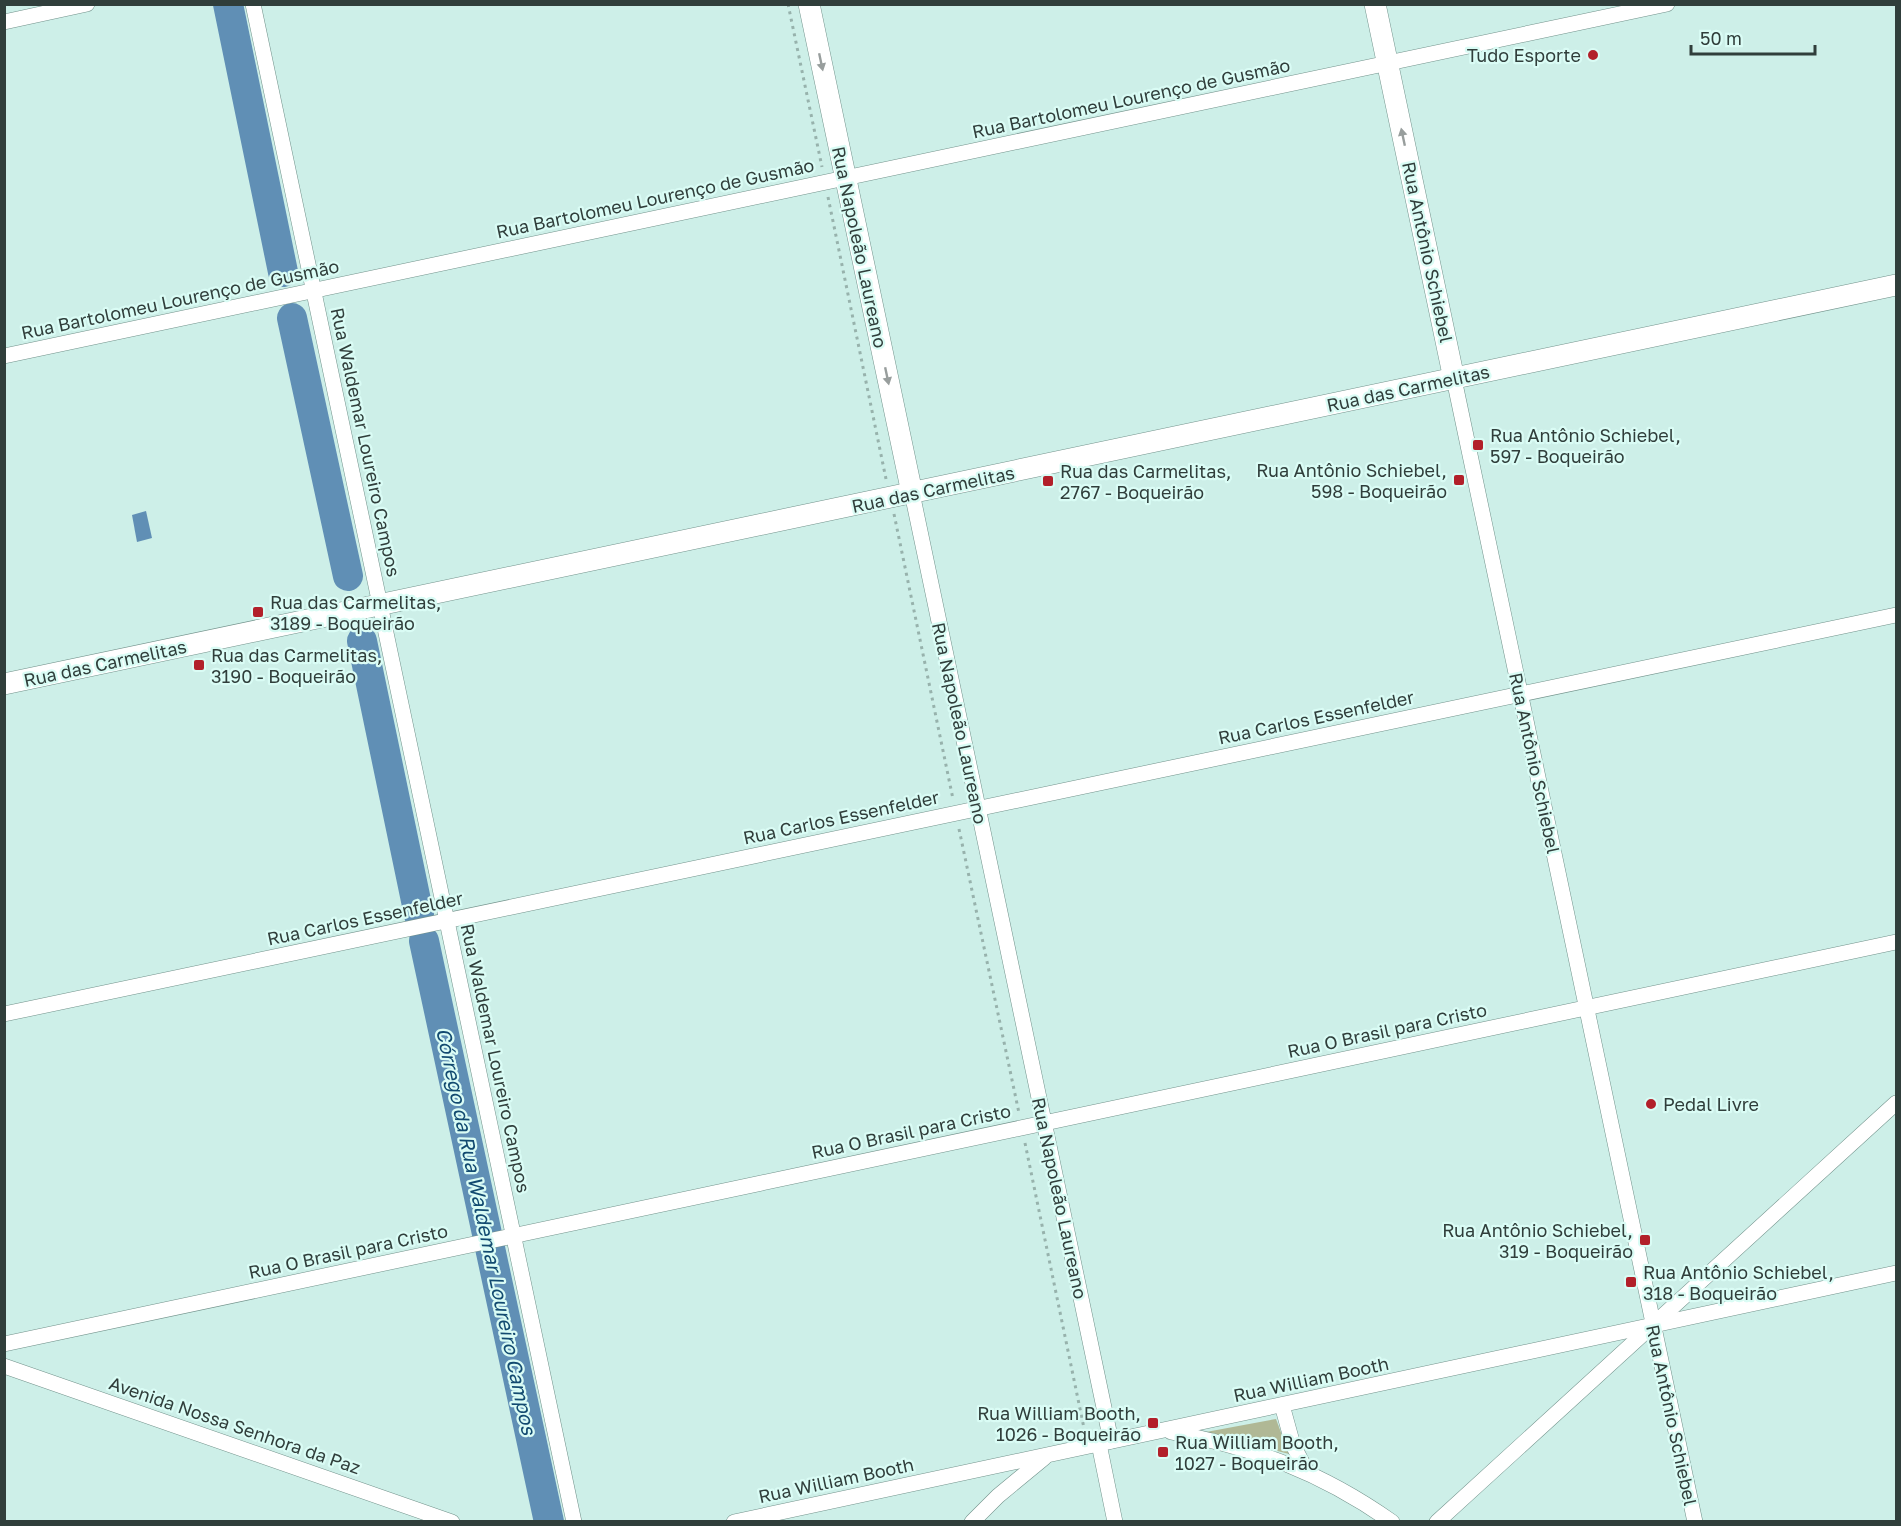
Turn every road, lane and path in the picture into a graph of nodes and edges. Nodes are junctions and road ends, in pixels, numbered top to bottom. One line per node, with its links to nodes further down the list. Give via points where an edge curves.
1 (87, 4): 7 (street)
2 (254, 4): 13 (street, Rua Waldemar Loureiro Campos)
3 (788, 4): 9 (path)
4 (809, 4): 10 (street, Rua Napoleão Laureano, one-way to 10)
5 (1376, 4): 8 (street, Rua Antônio Schiebel)
6 (1667, 4): 8 (street, Rua Bartolomeu Lourenço de Gusmão)
7 (4, 22)
8 (1388, 63): 10 (street, Rua Bartolomeu Lourenço de Gusmão); 15 (street, Rua Antônio Schiebel, one-way to 8)
9 (820, 162)
10 (845, 178): 13 (street, Rua Bartolomeu Lourenço de Gusmão); 17 (street, Rua Napoleão Laureano, one-way to 17)
11 (829, 201): 16 (path)
12 (1896, 285): 15 (street, Rua das Carmelitas)
13 (314, 290): 14 (street, Rua Bartolomeu Lourenço de Gusmão); 19 (street, Rua Waldemar Loureiro Campos)
14 (4, 356)
15 (1454, 379): 17 (street, Rua das Carmelitas); 22 (street, Rua Antônio Schiebel)
16 (886, 475)
17 (912, 493): 19 (street, Rua das Carmelitas); 24 (street, Rua Napoleão Laureano)
18 (894, 517): 23 (path)
19 (380, 605): 21 (street, Rua das Carmelitas); 26 (street, Rua Waldemar Loureiro Campos)
20 (1896, 615): 22 (street, Rua Carlos Essenfelder)
21 (4, 684)
22 (1521, 694): 24 (street, Rua Carlos Essenfelder); 28 (street, Rua Antônio Schiebel)
23 (953, 797)
24 (978, 808): 26 (street, Rua Carlos Essenfelder); 32 (street, Rua Napoleão Laureano)
25 (959, 826): 31 (path)
26 (447, 921): 29 (street, Rua Carlos Essenfelder); 34 (street, Rua Waldemar Loureiro Campos)
27 (1896, 942): 28 (street, Rua O Brasil para Cristo)
28 (1587, 1008): 32 (street, Rua O Brasil para Cristo); 36 (street, Rua Antônio Schiebel)
29 (4, 1014)
30 (1896, 1103): 36 (street)
31 (1019, 1115)
32 (1044, 1123): 34 (street, Rua O Brasil para Cristo); 42 (street, Rua Napoleão Laureano)
33 (1024, 1142): 40 (path)
34 (514, 1235): 37 (street, Rua O Brasil para Cristo); 46 (street, Rua Waldemar Loureiro Campos)
35 (1896, 1273): 36 (street, Rua William Booth)
36 (1653, 1325): 39 (street, Rua William Booth); 51 (street); 52 (street, Rua Antônio Schiebel)
37 (4, 1344)
38 (4, 1366): 45 (street, Avenida Nossa Senhora da Paz)
39 (1282, 1405): 41 (street, Rua William Booth); 44 (street, via 1290,1436)
40 (1083, 1423)
41 (1162, 1430): 42 (street, Rua William Booth); 44 (street, via 1226,1444)
42 (1105, 1443): 43 (street, Rua William Booth); 49 (street, Rua Napoleão Laureano)
43 (1048, 1455): 47 (street, Rua William Booth); 48 (street)
44 (1306, 1470): 50 (street)
45 (452, 1521)
46 (574, 1521)
47 (734, 1521)
48 (972, 1521)
49 (1115, 1521)
50 (1392, 1521)
51 (1437, 1521)
52 (1695, 1521)

